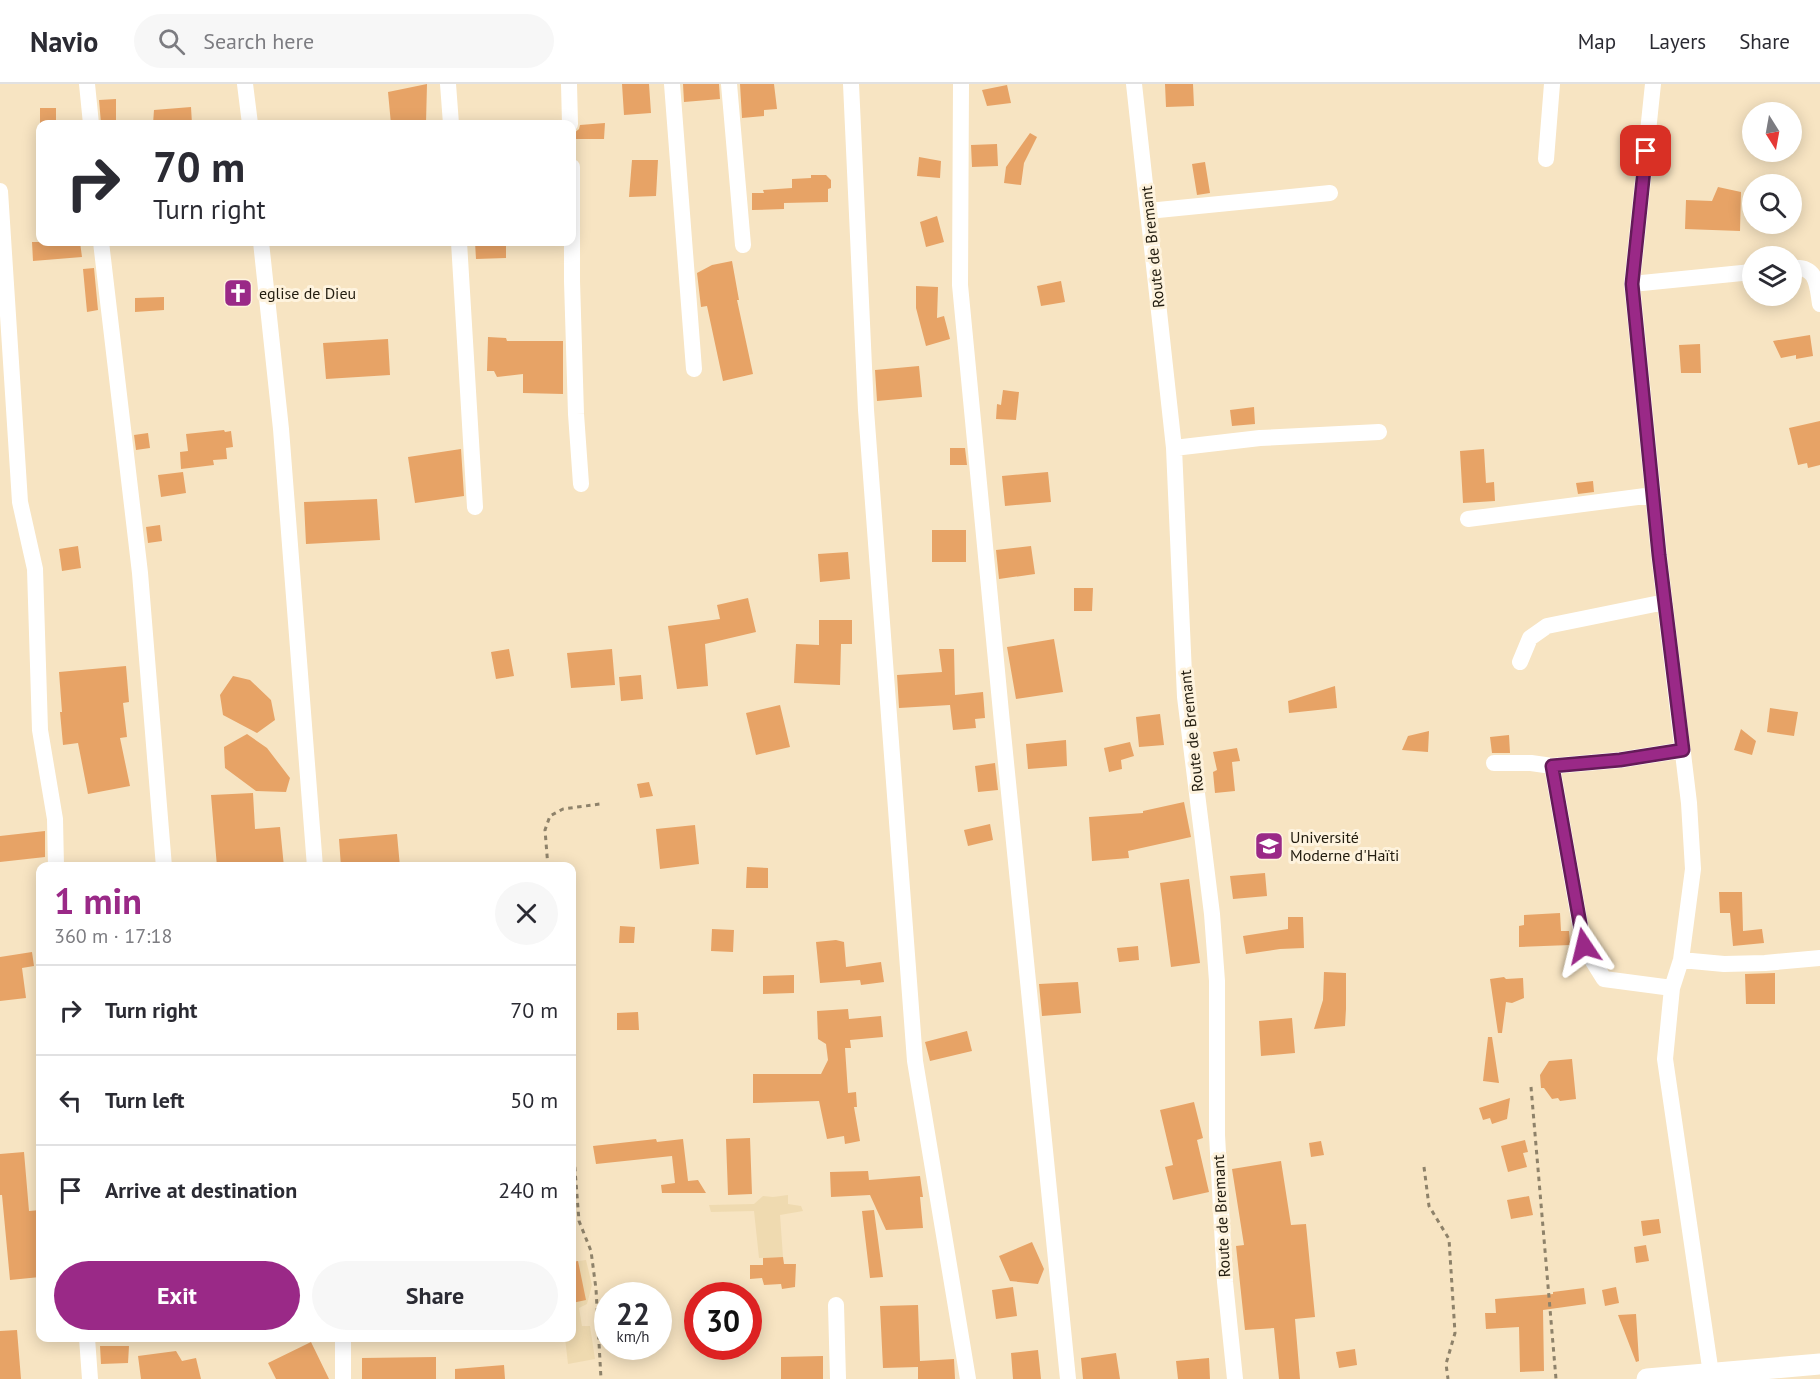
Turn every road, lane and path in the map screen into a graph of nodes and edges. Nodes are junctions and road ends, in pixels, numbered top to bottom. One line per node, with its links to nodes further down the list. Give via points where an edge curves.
1 (87, 84): 12 (street)
2 (245, 84): 13 (street)
3 (448, 84): 14 (street)
4 (569, 84): 15 (street)
5 (672, 84): 29 (street)
6 (729, 84): 20 (street)
7 (851, 84): 61 (street, via 866,410 915,1060)
8 (961, 84): 62 (street, via 960,285)
9 (1134, 84): 19 (street, Route de Bremant)
10 (1552, 84): 16 (street)
11 (1653, 84): 27 (street)
12 (91, 120)
13 (249, 120)
14 (451, 120)
15 (570, 120)
16 (1546, 159)
17 (0, 191): 42 (street, via 20,502 35,569 40,730 55,819)
18 (1330, 193): 19 (street)
19 (1148, 211): 31 (street, Route de Bremant)
20 (743, 245)
21 (101, 246): 43 (street, via 140,573)
22 (261, 246): 44 (street, via 281,429)
23 (459, 246): 34 (street)
24 (572, 246): 32 (street)
25 (1802, 269): 28 (street, via 1814,274)
26 (1742, 273): 27 (street)
27 (1632, 284): 33 (street)
28 (1820, 304)
29 (694, 369)
30 (1379, 432): 31 (street, via 1260,438)
31 (1174, 448): 63 (street, Route de Bremant, via 1185,698 1217,981 1216,1135)
32 (581, 484)
33 (1653, 495): 35 (street); 36 (street)
34 (475, 507)
35 (1468, 519)
36 (1665, 602): 37 (street, via 1547,626 1530,638); 38 (street)
37 (1520, 662)
38 (1683, 750): 40 (street); 47 (street, via 1693,869)
39 (1494, 763): 40 (street)
40 (1552, 766): 48 (street, via 1584,946 1604,979)
41 (600, 804): 45 (path, via 563,809 550,816 545,830)
42 (56, 862)
43 (164, 862)
44 (315, 862)
45 (548, 862)
46 (1820, 958): 47 (street, via 1734,964)
47 (1681, 960): 48 (street)
48 (1672, 988): 56 (street, via 1665,1059)
49 (1531, 1087): 65 (path)
50 (1424, 1167): 64 (path, via 1429,1206 1449,1239 1455,1333 1446,1364)
51 (576, 1182): 59 (path, via 579,1221 591,1251 596,1289)
52 (836, 1305): 60 (street)
53 (87, 1342): 57 (street)
54 (343, 1342): 58 (street)
55 (1820, 1364): 56 (main road)
56 (1711, 1374): 66 (main road)
57 (90, 1379)
58 (343, 1379)
59 (601, 1379)
60 (838, 1379)
61 (968, 1379)
62 (1068, 1379)
63 (1235, 1379)
64 (1448, 1379)
65 (1556, 1379)
66 (1647, 1379)

